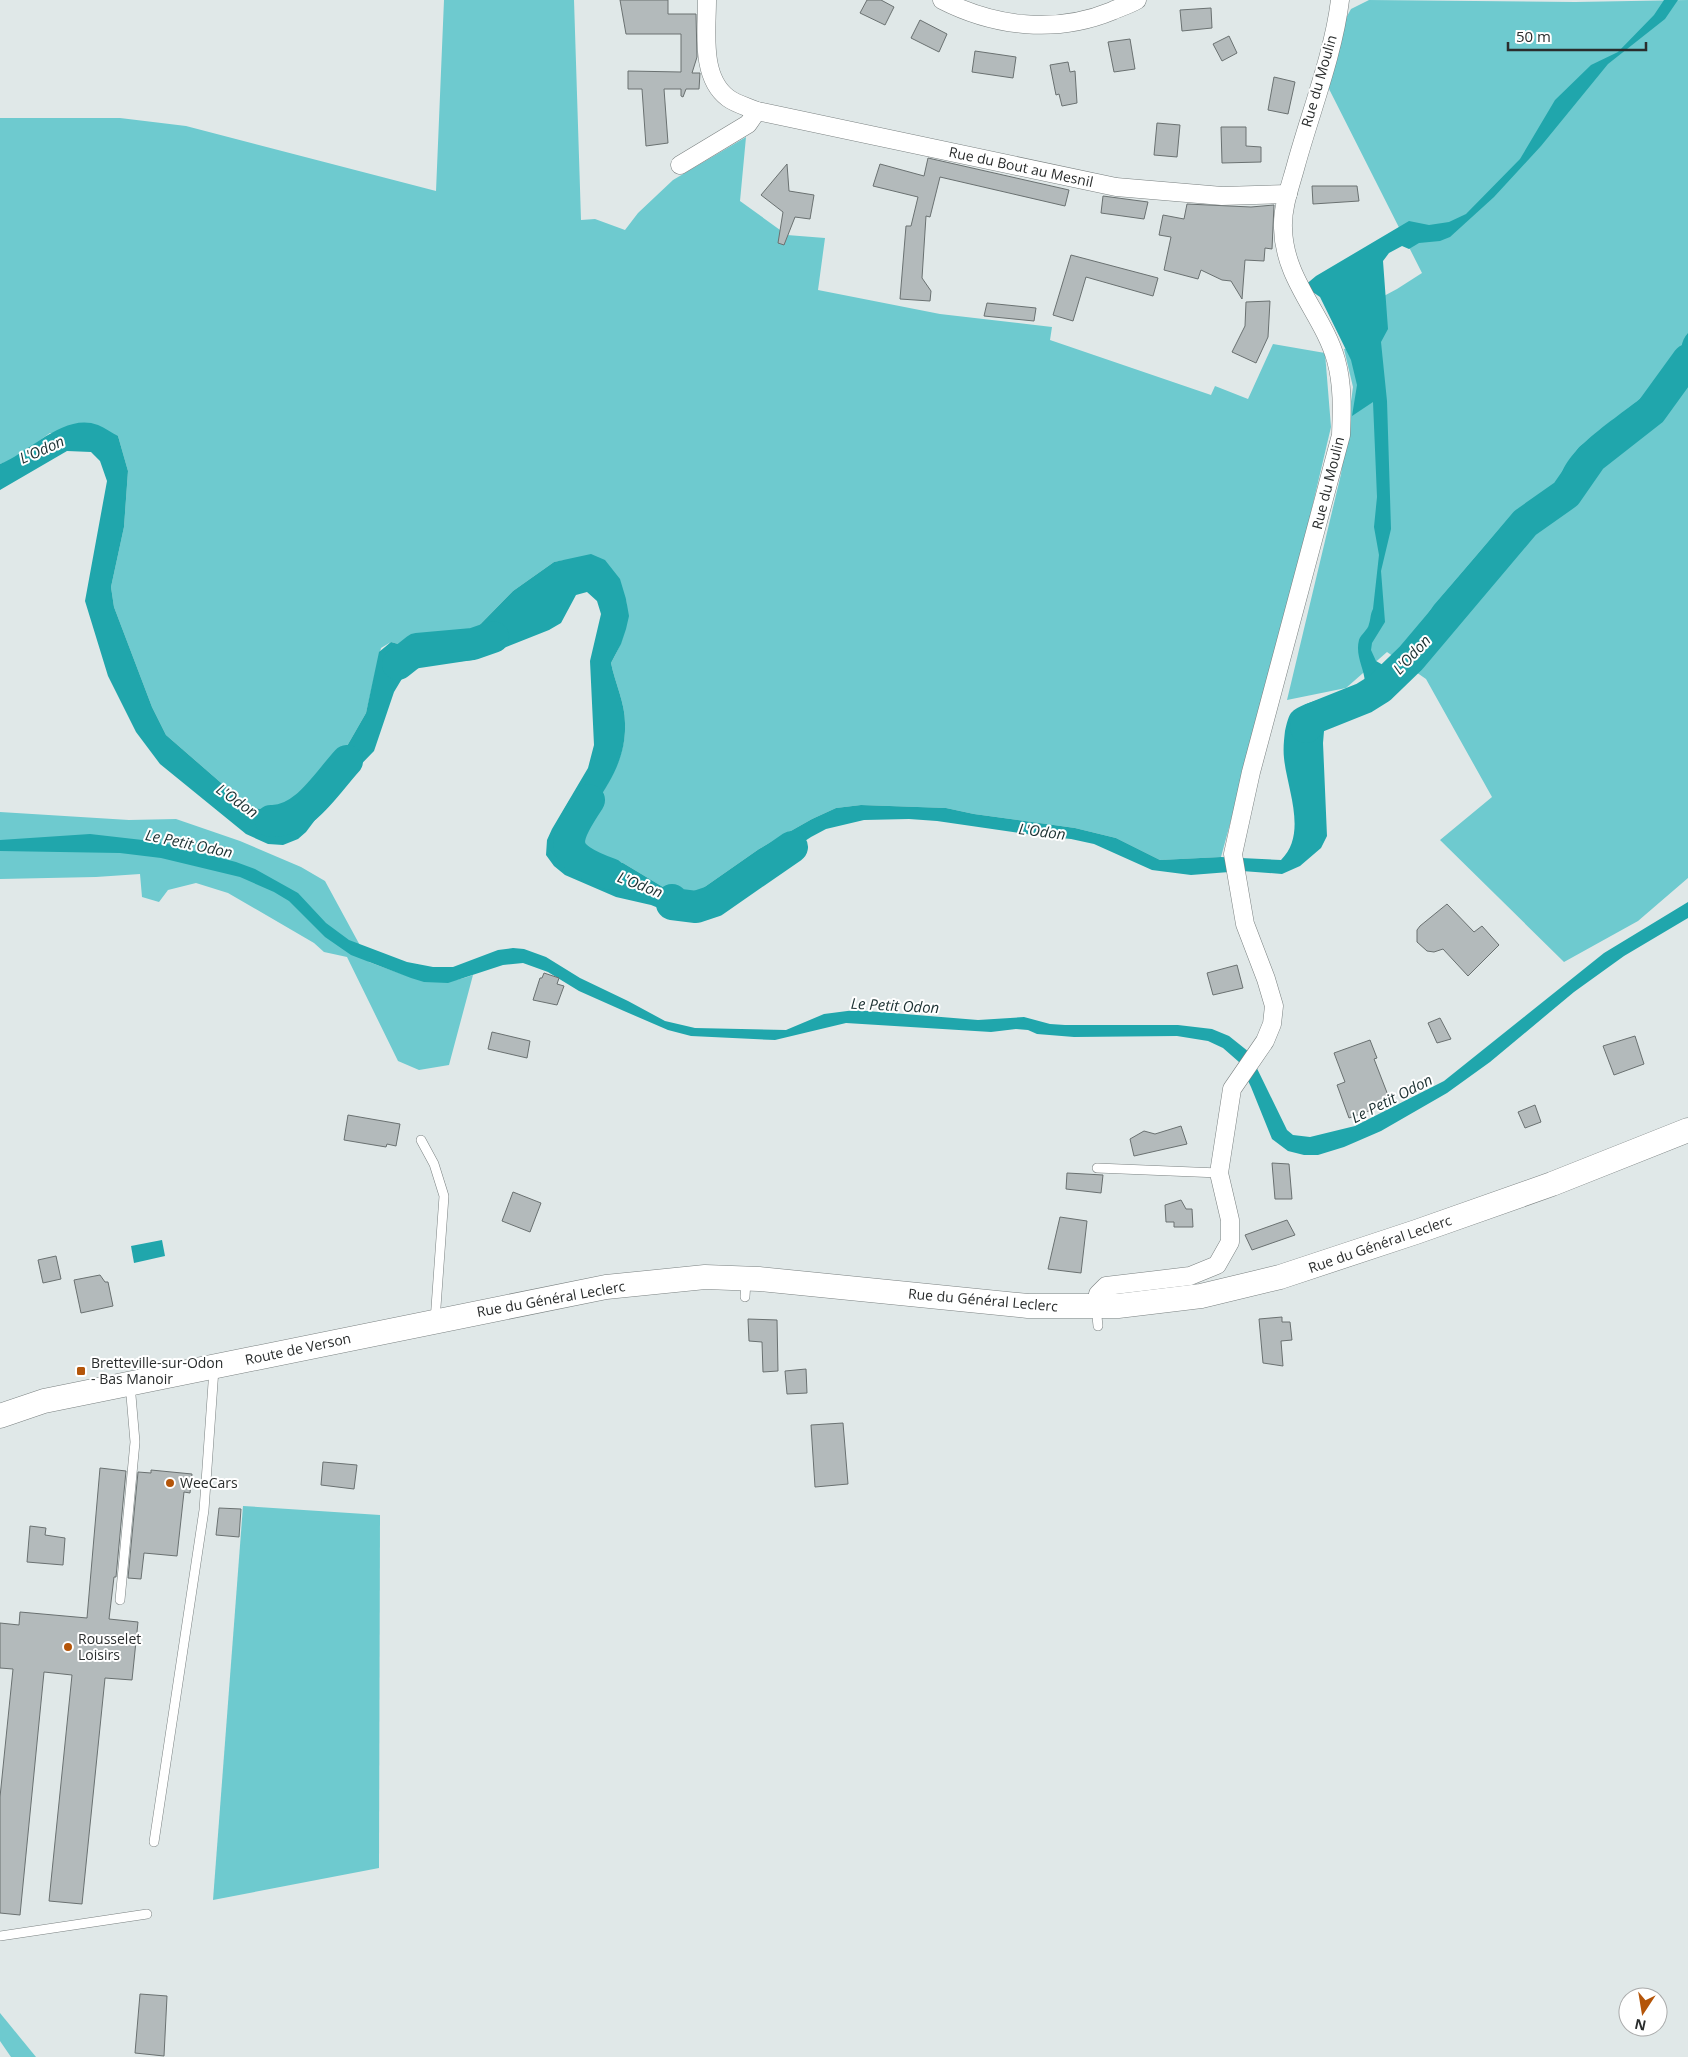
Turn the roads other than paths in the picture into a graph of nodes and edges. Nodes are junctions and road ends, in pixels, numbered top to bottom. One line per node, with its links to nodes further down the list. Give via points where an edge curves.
1 (707, 0): 5 (street, Rue du Bout au Mesnil, via 710,69 716,87 729,99)
2 (942, 0): 3 (street, via 997,21 1032,25 1084,20)
3 (1137, 0)
4 (1340, 0): 7 (street, Rue du Moulin)
5 (757, 111): 6 (street, via 748,124); 7 (street, Rue du Bout au Mesnil, via 1116,187 1222,196)
6 (680, 165)
7 (1288, 194): 11 (street, Rue du Moulin, via 1283,227 1287,252 1297,285 1321,325 1336,359 1342,398 1340,435 1233,854 1245,924 1274,1006 1272,1024 1265,1041 1232,1089)
8 (1688, 1130): 12 (main road, Rue du Général Leclerc, via 1552,1184 1280,1276 1201,1296)
9 (421, 1140): 13 (lane, via 434,1164 444,1196)
10 (1097, 1168): 11 (lane)
11 (1219, 1173): 12 (street, via 1230,1220 1230,1242 1217,1266 1190,1276 1106,1286 1098,1294)
12 (1097, 1316): 13 (main road, Rue du Général Leclerc, via 1028,1306 746,1288 705,1278 606,1287)
13 (434, 1321): 14 (main road, Route de Verson)
14 (214, 1366): 15 (main road, Route de Verson); 20 (lane, via 204,1510)
15 (130, 1384): 17 (main road, Route de Verson); 19 (lane, via 135,1442)
16 (0, 1401): 17 (main road, Route de Verson)
17 (44, 1401): 18 (main road, Route de Verson)
18 (0, 1416)
19 (120, 1600)
20 (154, 1842)
21 (147, 1914): 22 (lane)
22 (0, 1936)

